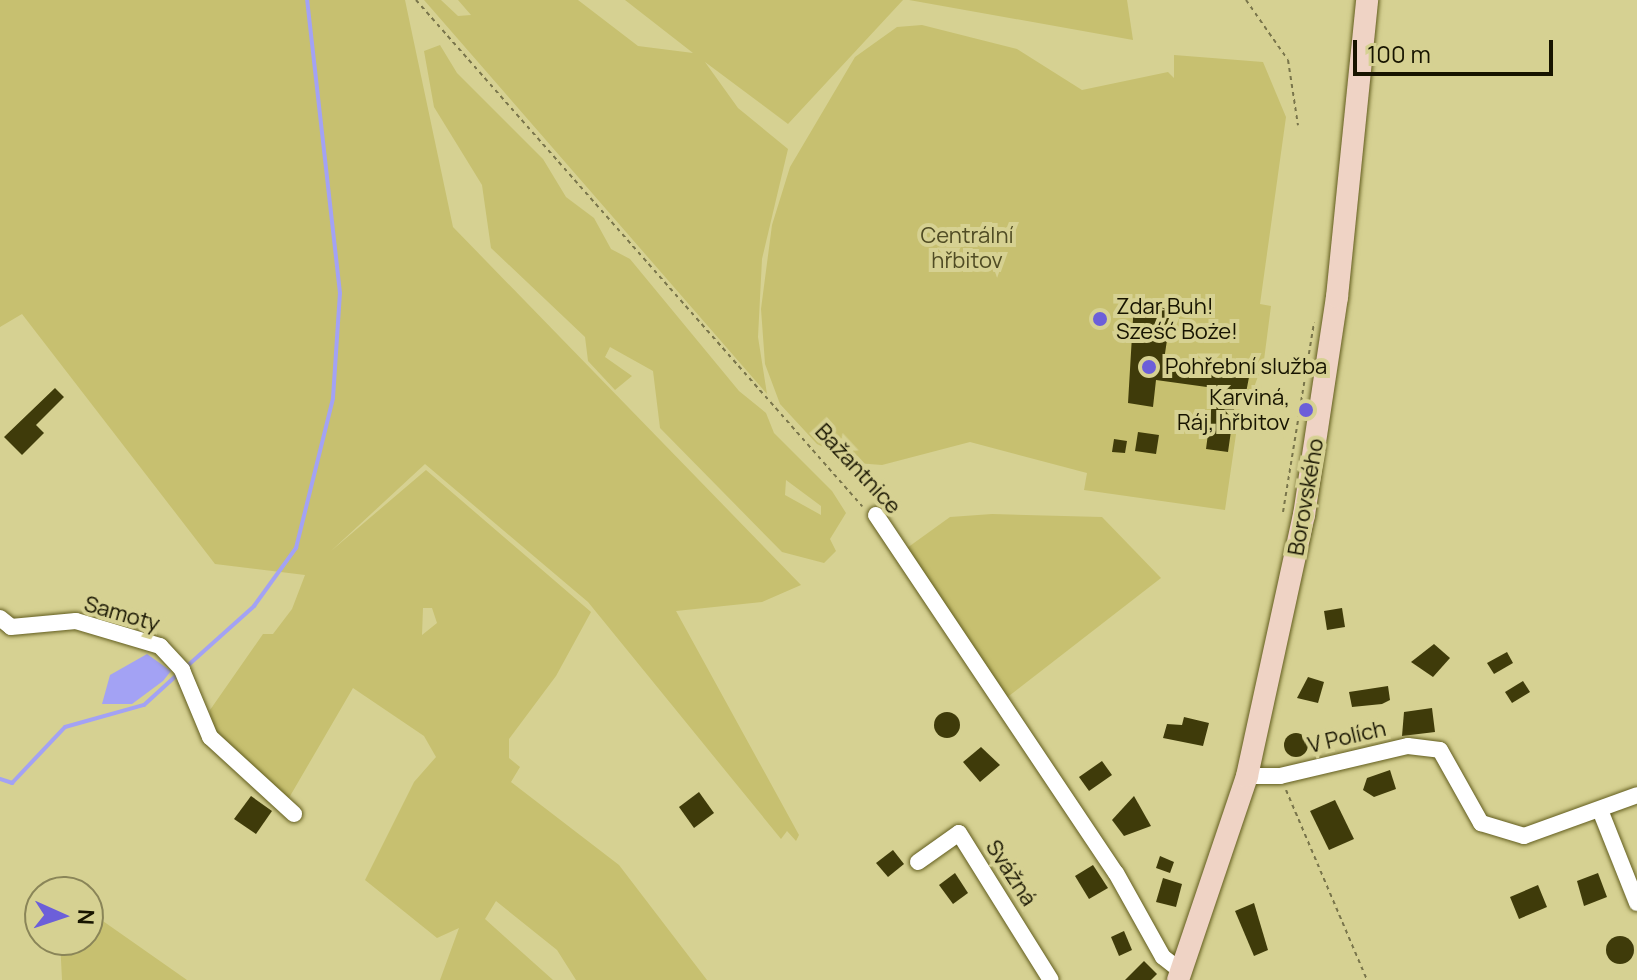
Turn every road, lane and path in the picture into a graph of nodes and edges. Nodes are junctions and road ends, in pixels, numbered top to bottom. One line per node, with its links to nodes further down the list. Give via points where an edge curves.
1 (416, 0): 5 (path, Bažantnice, via 852,500)
2 (1246, 0): 4 (path, via 1288,60)
3 (1367, 0): 7 (main road, Borovského, via 1358,130 1311,471)
4 (1298, 125)
5 (876, 515): 14 (street, Bažantnice)
6 (0, 618): 11 (street, Samoty, via 11,627 76,621 160,646 182,670 210,737)
7 (1247, 776): 8 (street, V Polích); 14 (main road, Borovského)
8 (1280, 776): 10 (street, V Polích, via 1408,746 1440,750 1481,823 1504,834 1548,833); 16 (path)
9 (1637, 795): 10 (street, V Polích)
10 (1600, 810): 13 (street)
11 (294, 814)
12 (918, 862): 15 (street, Svážná, via 959,833)
13 (1637, 903)
14 (1180, 976)
15 (1051, 980)
16 (1367, 980)

